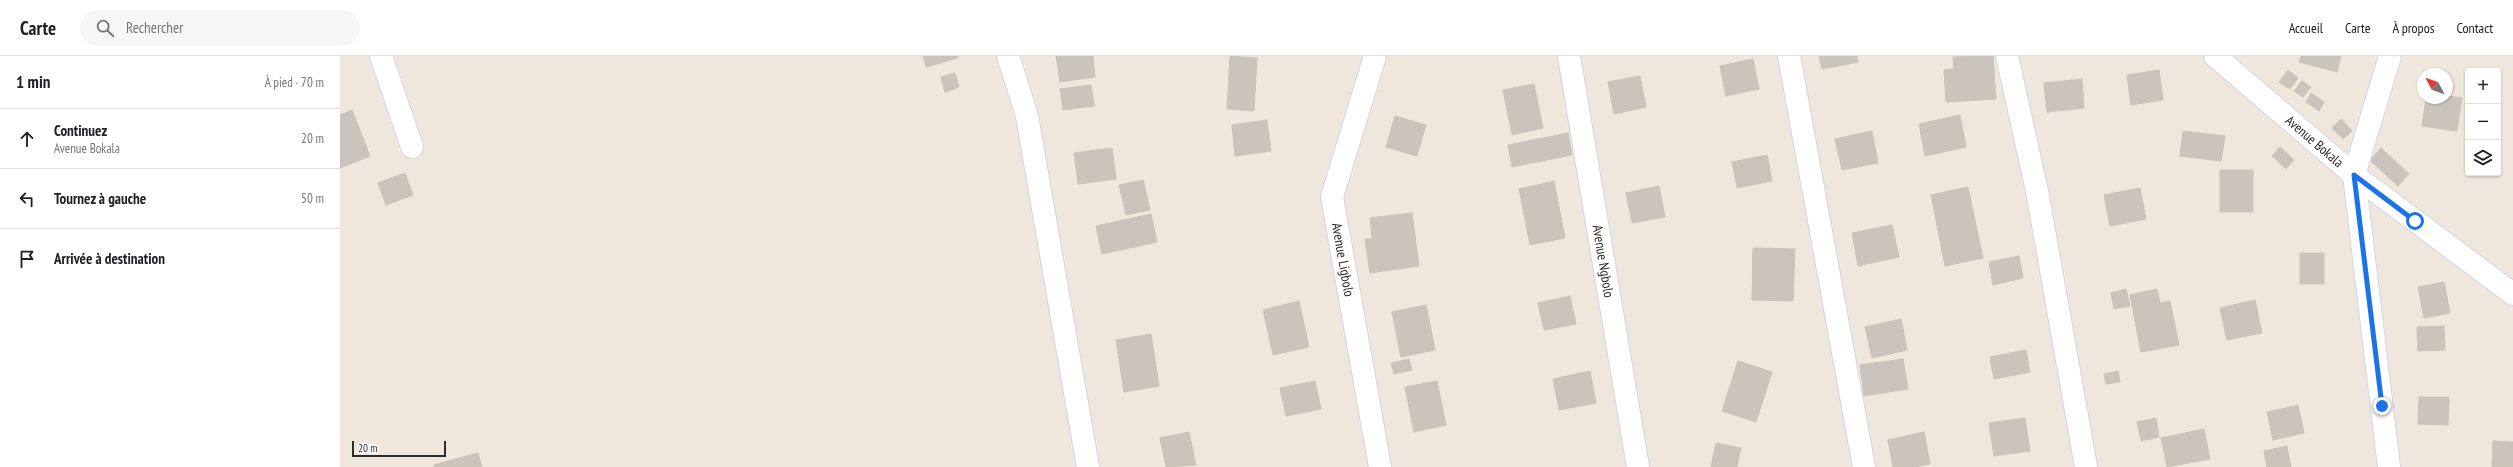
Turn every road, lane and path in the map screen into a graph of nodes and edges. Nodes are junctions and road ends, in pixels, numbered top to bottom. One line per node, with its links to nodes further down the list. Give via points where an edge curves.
1 (381, 56): 9 (street)
2 (1008, 56): 12 (street, via 1027,116)
3 (1375, 56): 13 (street, Avenue Ligbolo, via 1332,197)
4 (1569, 56): 14 (street, Avenue Ngbolo)
5 (1789, 56): 15 (street)
6 (2007, 56): 16 (street, via 2037,191)
7 (2215, 56): 10 (street, Avenue Bokala)
8 (2390, 56): 10 (street)
9 (412, 147)
10 (2354, 175): 11 (street, Avenue Bokala); 17 (street)
11 (2513, 294)
12 (1088, 467)
13 (1380, 467)
14 (1638, 467)
15 (1864, 467)
16 (2086, 467)
17 (2389, 467)

